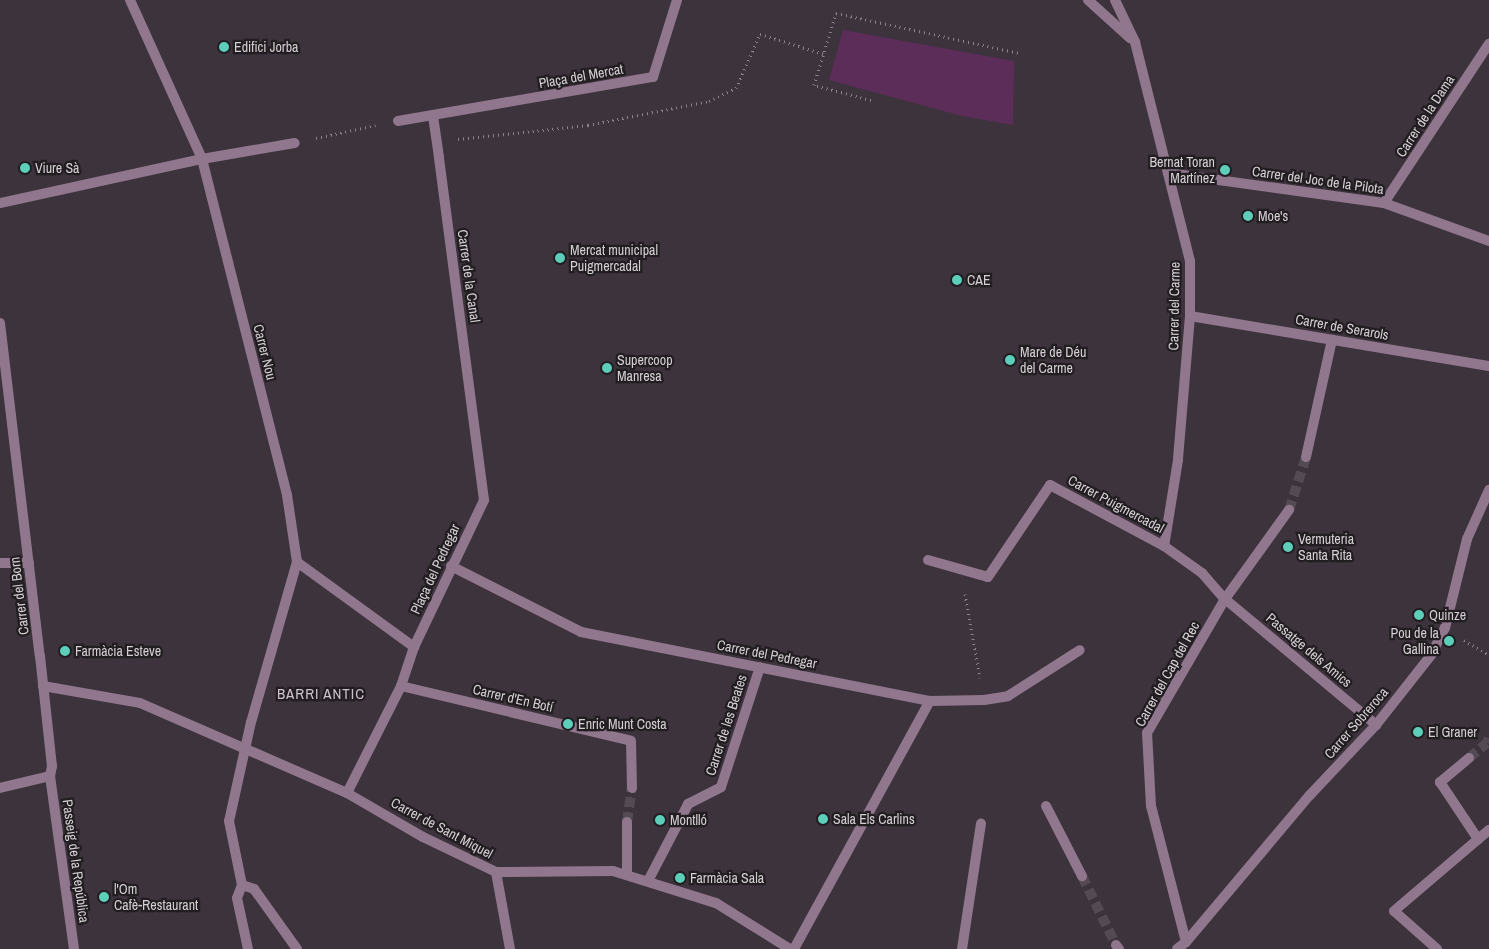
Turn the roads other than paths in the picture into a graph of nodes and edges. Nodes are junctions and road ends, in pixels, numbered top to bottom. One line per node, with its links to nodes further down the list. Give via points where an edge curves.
1 (130, 0): 10 (street, Carrer Nou)
2 (677, 0): 7 (street, Plaça del Mercat, via 653,77)
3 (1088, 0): 5 (street)
4 (1115, 0): 5 (street, Carrer del Carme)
5 (1135, 42): 11 (street, Carrer del Carme)
6 (1489, 44): 12 (street, Carrer de la Dama)
7 (433, 116): 8 (street); 20 (street, Carrer de la Canal)
8 (398, 121)
9 (295, 142): 10 (street)
10 (202, 160): 13 (street); 25 (street, Carrer Nou, via 287,495)
11 (1168, 173): 12 (street, Carrer del Joc de la Pilota); 15 (street, Carrer del Carme, via 1190,261)
12 (1384, 203): 14 (street, Carrer del Joc de la Pilota)
13 (0, 204)
14 (1489, 241)
15 (1190, 316): 17 (street, Carrer de Serarols); 23 (street, Carrer del Carme, via 1178,460)
16 (0, 323): 27 (street, Carrer del Born)
17 (1332, 340): 18 (street, Carrer de Serarols); 19 (street)
18 (1489, 366)
19 (1306, 457)
20 (481, 475): 28 (street, Plaça del Pedregar, via 484,500)
21 (1489, 490): 36 (street, Carrer Sobreroca, via 1467,539 1445,628 1431,655)
22 (1289, 510): 29 (street, Carrer del Cap del Rec)
23 (1164, 546): 24 (street, Carrer Puigmercadal, via 1050,484 988,577); 29 (street, Passatge dels Amics, via 1202,573)
24 (928, 560)
25 (297, 562): 30 (street); 37 (street, Carrer Nou)
26 (0, 563): 27 (street)
27 (29, 563): 33 (street, Carrer del Born)
28 (451, 566): 30 (street, Plaça del Pedregar); 32 (street, Carrer del Pedregar, via 581,632)
29 (1225, 599): 36 (street, Passatge dels Amics); 53 (street, Carrer del Cap del Rec, via 1148,733 1151,806)
30 (414, 647): 34 (street, Plaça del Pedregar)
31 (1080, 650): 35 (street, Carrer del Pedregar, via 1008,696)
32 (760, 667): 35 (street, Carrer del Pedregar); 51 (street, Carrer de les Beates, via 721,787 688,804)
33 (44, 686): 37 (street, Carrer de Sant Miquel, via 140,703); 39 (street, Passeig de la República, via 52,766)
34 (401, 686): 41 (street, Carrer d'En Botí, via 631,741); 42 (street, Plaça del Pedregar)
35 (930, 701): 58 (street)
36 (1376, 724): 53 (street, Carrer Sobreroca, via 1310,794)
37 (244, 748): 42 (street, Carrer de Sant Miquel); 52 (street, Carrer Nou, via 230,821)
38 (1469, 758): 47 (street, via 1440,782)
39 (50, 776): 40 (street); 54 (street, Passeig de la República)
40 (0, 788)
41 (632, 788)
42 (347, 793): 48 (street, Carrer de Sant Miquel, via 423,837)
43 (1046, 806): 50 (street)
44 (627, 822): 49 (street)
45 (981, 823): 59 (street)
46 (1489, 830): 47 (street)
47 (1478, 839): 60 (street, via 1394,911)
48 (496, 872): 49 (street, Carrer de Sant Miquel, via 613,871); 57 (street)
49 (627, 875): 51 (street, Carrer de Sant Miquel)
50 (1082, 876)
51 (648, 881): 58 (street, Carrer de Sant Miquel, via 716,903)
52 (242, 885): 55 (street, Carrer Nou, via 237,898); 56 (street, via 254,890)
53 (1181, 946)
54 (74, 949)
55 (248, 949)
56 (297, 949)
57 (510, 949)
58 (792, 949)
59 (962, 949)
60 (1437, 949)

